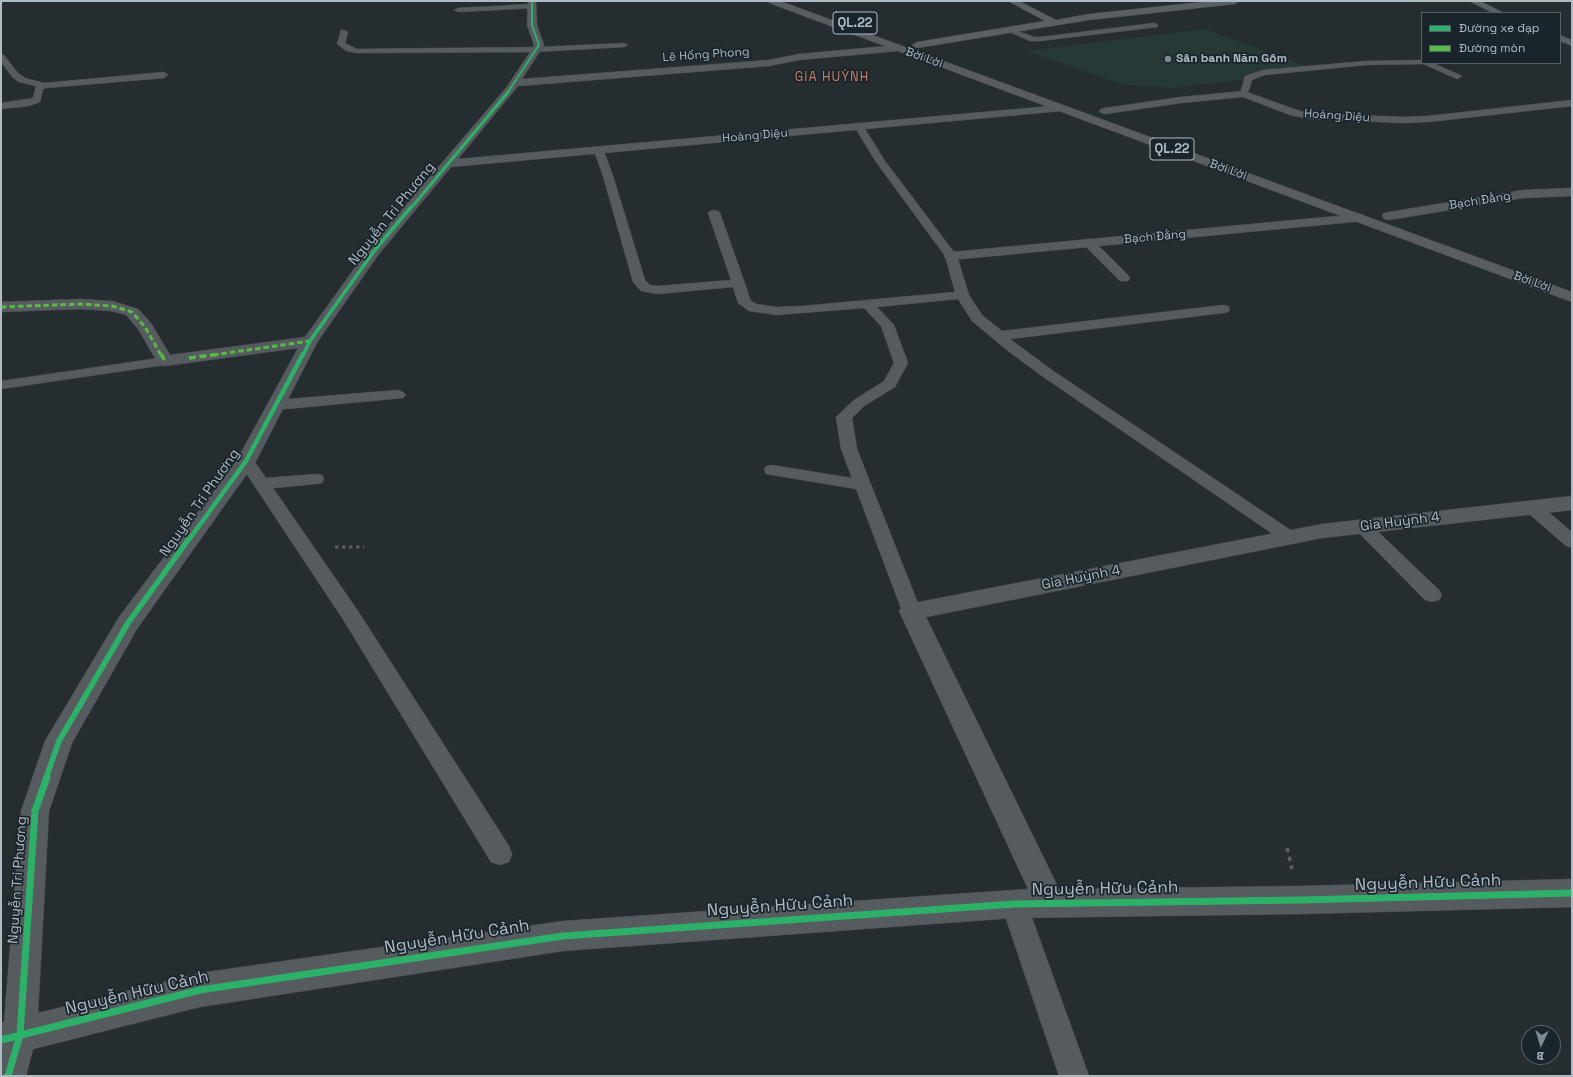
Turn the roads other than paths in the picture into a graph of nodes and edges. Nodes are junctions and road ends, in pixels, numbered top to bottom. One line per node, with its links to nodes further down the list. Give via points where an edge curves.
1 (772, 1): 20 (highway, Bời Lời / QL.22)
2 (794, 1): 19 (highway, Bời Lời / QL.22)
3 (1012, 1): 11 (street)
4 (1227, 1): 5 (street); 11 (street)
5 (1235, 1)
6 (1473, 1): 10 (street)
7 (485, 3): 8 (lane)
8 (525, 3): 9 (lane); 21 (street, via 539,45)
9 (458, 10)
10 (1498, 12)
11 (1056, 22): 13 (street); 15 (lane)
12 (1154, 25): 15 (lane)
13 (1009, 30): 15 (lane, via 1033,39); 19 (street)
14 (344, 32): 22 (lane, via 341,44 349,49 380,52 405,49)
15 (1088, 34)
16 (1561, 38): 17 (street)
17 (1572, 43)
18 (624, 45): 21 (lane)
19 (917, 45): 20 (highway); 37 (highway, Bời Lời / QL.22)
20 (898, 48): 30 (street, Lê Hồng Phong, via 799,57 769,63); 36 (highway, Bời Lời / QL.22)
21 (536, 49): 22 (lane); 30 (street, Nguyễn Tri Phương)
22 (421, 51): 24 (lane)
23 (1, 57): 31 (lane, via 22,80)
24 (416, 61)
25 (1421, 62): 33 (lane, via 1366,63 1263,73 1248,78)
26 (1428, 64): 28 (lane)
27 (164, 74): 29 (lane)
28 (1458, 76)
29 (94, 81): 31 (lane); 32 (lane)
30 (515, 83): 41 (street, Nguyễn Tri Phương)
31 (44, 86): 35 (lane, via 39,88 37,100)
32 (90, 93)
33 (1244, 94): 34 (street, Hoàng Diệu, via 1299,114 1403,120); 37 (street, Hoàng Diệu)
34 (1572, 103)
35 (1, 106)
36 (1062, 108): 38 (street, Hoàng Diệu); 46 (highway, Bời Lời / QL.22)
37 (1105, 111): 40 (highway, Bời Lời / QL.22)
38 (859, 126): 39 (street, Hoàng Diệu); 49 (lane, via 881,162)
39 (599, 151): 41 (street, Hoàng Diệu); 51 (lane, via 639,282 646,288 658,290)
40 (1239, 161)
41 (448, 164): 58 (street, Nguyễn Tri Phương, via 374,251)
42 (1572, 192): 45 (street, Bạch Đằng, via 1523,194)
43 (1374, 210): 45 (highway)
44 (714, 213): 51 (lane)
45 (1389, 216): 47 (highway)
46 (1358, 218): 48 (street, Bạch Đằng); 53 (highway, Bời Lời / QL.22)
47 (1411, 224)
48 (1089, 243): 49 (street, Bạch Đằng); 50 (lane)
49 (951, 256): 52 (lane)
50 (1124, 278)
51 (738, 283): 54 (lane, via 745,303 754,308 776,311)
52 (962, 295): 54 (lane); 57 (lane, via 977,318)
53 (1572, 297)
54 (867, 304): 67 (lane, via 888,325 901,363 890,384 859,403 844,417 849,449)
55 (1, 307): 59 (street, via 80,304 112,306 132,312)
56 (1223, 309): 57 (lane)
57 (998, 336): 71 (lane, via 1047,374)
58 (310, 341): 59 (street); 62 (street, Nguyễn Tri Phương)
59 (176, 360): 60 (lane)
60 (1, 385)
61 (398, 395): 62 (lane)
62 (276, 405): 63 (street, Nguyễn Tri Phương)
63 (246, 461): 66 (lane); 79 (street, Nguyễn Tri Phương, via 128,623 59,741 35,811)
64 (772, 470): 67 (lane)
65 (316, 479): 66 (lane)
66 (262, 484): 75 (lane, via 352,616)
67 (863, 485): 74 (lane)
68 (1572, 503): 69 (street, Gia Huỳnh 4)
69 (1532, 507): 70 (street, Gia Huỳnh 4); 72 (lane)
70 (1363, 527): 71 (street, Gia Huỳnh 4); 73 (lane)
71 (1289, 537): 74 (street, Gia Huỳnh 4)
72 (1572, 542)
73 (1432, 595)
74 (911, 612): 78 (street)
75 (500, 854)
76 (1572, 893): 78 (street, Nguyễn Hữu Cảnh)
77 (1014, 904): 78 (street, Nguyễn Hữu Cảnh); 79 (street, Nguyễn Hữu Cảnh, via 563,936 200,990); 81 (lane)
78 (1050, 904)
79 (11, 1038): 80 (street, Nguyễn Tri Phương)
80 (8, 1076)
81 (1074, 1076)

